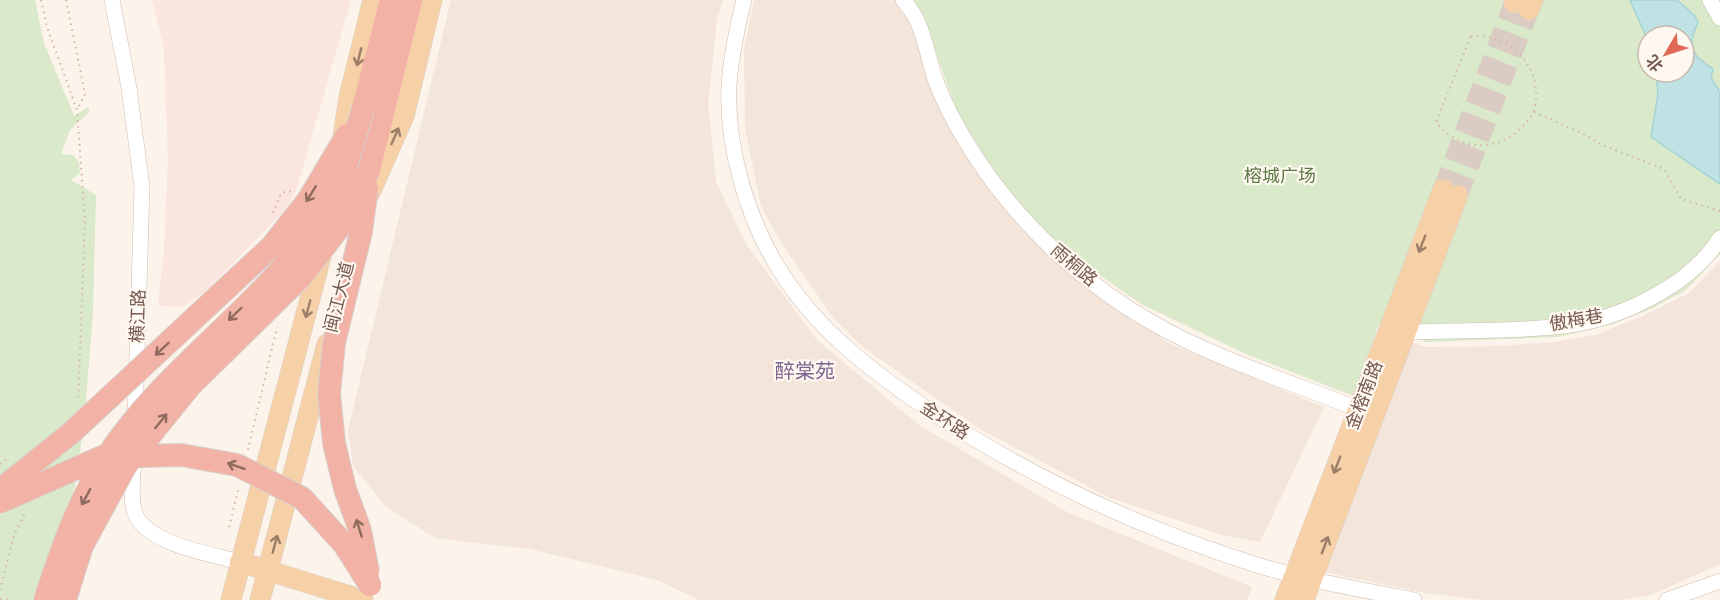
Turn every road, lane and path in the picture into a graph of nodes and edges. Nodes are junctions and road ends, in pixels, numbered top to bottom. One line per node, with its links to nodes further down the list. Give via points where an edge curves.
1 (41, 0): 13 (path)
2 (66, 0): 13 (path, via 85,93)
3 (112, 0): 23 (street, 横江路, via 142,187 134,512 153,535)
4 (374, 0): 23 (main road, 闽江大道, one-way to 23, via 349,97 332,217)
5 (391, 0): 12 (highway)
6 (411, 0): 15 (highway)
7 (432, 0): 24 (main road, 闽江大道, one-way to 7, via 357,223 404,116)
8 (744, 0): 25 (street, 金环路, via 729,87 731,130 740,169 761,234 779,269 830,332 917,402 1045,478 1164,531)
9 (903, 0): 20 (street, 雨桐路, via 920,23 941,95 967,143 995,184 1057,252 1111,296 1166,330)
10 (1710, 0): 11 (street)
11 (1720, 18)
12 (363, 108): 21 (highway, one-way to 21, bridge, via 309,199 272,246 71,433); 30 (highway, one-way to 30, bridge, via 346,166 318,221 289,262 176,372 109,454 66,536)
13 (77, 110): 19 (path, via 85,222)
14 (1534, 112): 14 (path, via 1533,72 1524,57 1494,38 1471,36 1436,122 1443,131 1467,144 1495,144 1512,137); 16 (path, via 1664,169 1681,199)
15 (369, 170): 27 (highway, one-way to 15, bridge, via 360,530 334,443 329,394 334,343 361,232); 31 (highway, one-way to 15, bridge, via 82,546 126,465 189,386 301,277 342,224)
16 (1720, 211)
17 (1720, 238): 18 (street, 傲梅巷, via 1701,263 1679,282 1612,314 1570,325)
18 (1405, 332): 20 (main road, 金榕南路, one-way to 20, via 1451,192); 25 (main road, 金榕南路, one-way to 18)
19 (78, 403)
20 (1359, 409): 25 (main road, 金榕南路, one-way to 25)
21 (0, 490)
22 (0, 502): 27 (highway, one-way to 22, bridge, via 344,544 302,498 237,465 181,454 102,457)
23 (240, 562): 24 (main road); 32 (main road, 闽江大道)
24 (268, 571): 27 (main road); 33 (main road, 闽江大道)
25 (1304, 577): 34 (main road, 金榕南路); 35 (main road, 金榕南路); 36 (street, 金环路)
26 (1720, 581): 37 (street)
27 (369, 595)
28 (0, 599): 29 (path)
29 (9, 600)
30 (45, 600)
31 (65, 600)
32 (231, 600)
33 (260, 600)
34 (1285, 600)
35 (1304, 600)
36 (1414, 600)
37 (1667, 600)

